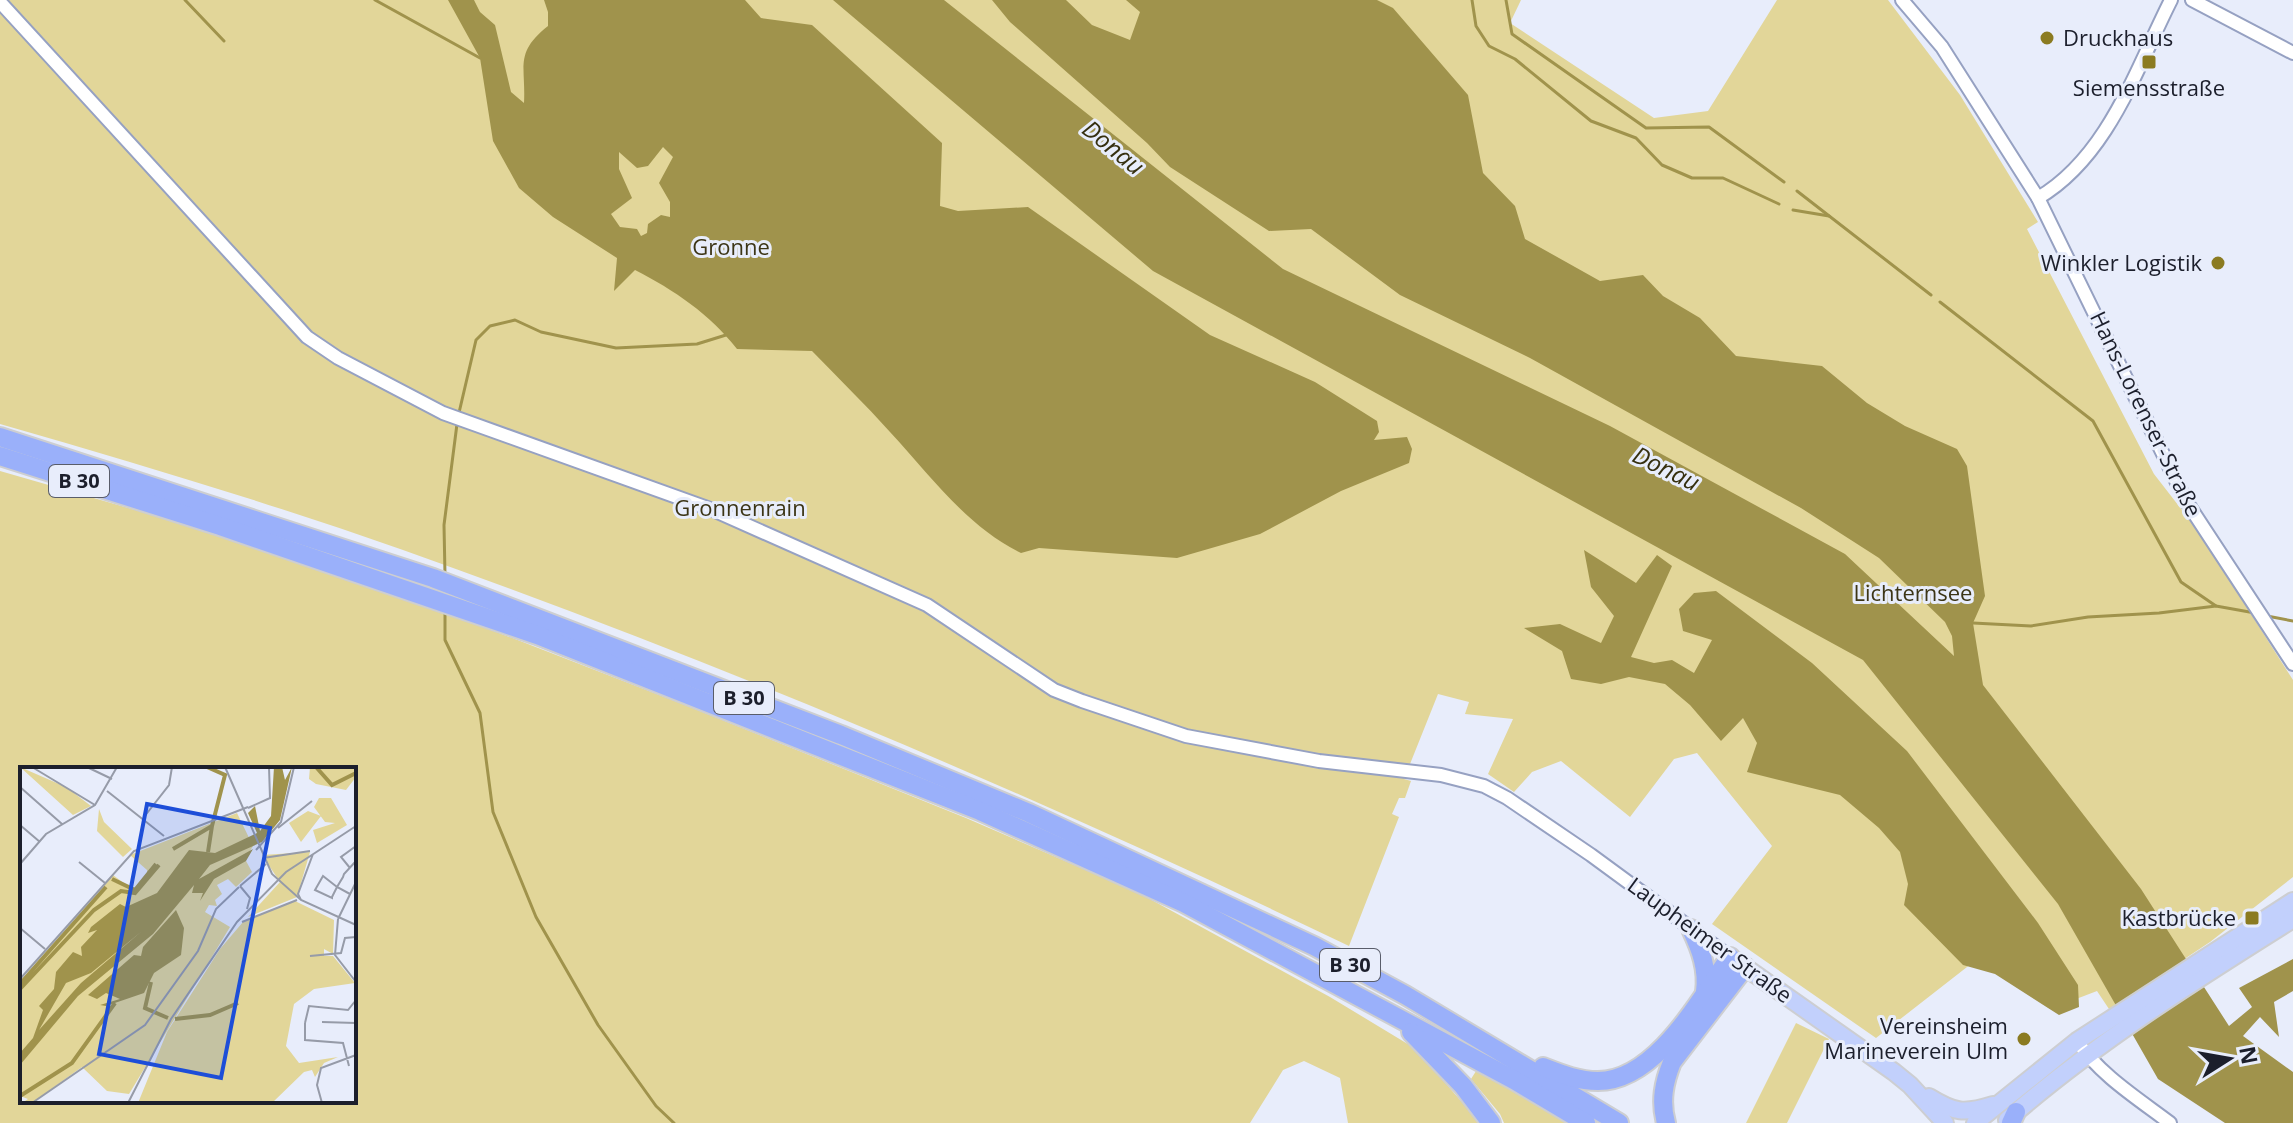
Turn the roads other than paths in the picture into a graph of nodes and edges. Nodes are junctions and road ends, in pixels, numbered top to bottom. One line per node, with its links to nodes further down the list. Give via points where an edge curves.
1 (1902, 0): 6 (street, Hans-Lorenser-Straße, via 1942,47)
2 (2171, 0): 6 (street, via 2104,132 2081,162)
3 (2192, 0): 5 (street)
4 (0, 2): 14 (street, Laupheimer Straße, via 307,337 338,358 450,416 713,510 854,571 927,605 1054,690 1082,701 1186,736 1319,761 1461,778 1484,786 1519,805)
5 (2293, 53)
6 (2038, 198): 11 (street, Hans-Lorenser-Straße, via 2186,501)
7 (0, 437): 9 (highway, B 30)
8 (0, 456): 9 (highway, B 30)
9 (372, 568): 10 (highway, B 30)
10 (401, 578): 18 (highway, B 30, via 431,599 537,635 994,817 1184,903); 21 (highway, B 30, via 433,578 1029,813 1314,946)
11 (2293, 664)
12 (2293, 901): 16 (main road)
13 (2293, 919): 16 (main road)
14 (1691, 929): 15 (street, Laupheimer Straße); 17 (highway, via 1704,963)
15 (1738, 962): 17 (highway); 23 (main road, Laupheimer Straße); 30 (highway, via 1672,1062 1662,1098)
16 (2199, 970): 19 (main road)
17 (1705, 993): 21 (highway, via 1655,1057 1618,1077 1572,1078)
18 (1395, 1016): 27 (highway); 28 (highway, B 30)
19 (2106, 1032): 20 (main road); 22 (main road)
20 (2077, 1041): 22 (street); 25 (main road)
21 (1507, 1054): 29 (highway, B 30)
22 (2087, 1056): 26 (main road); 34 (street)
23 (1910, 1085): 24 (main road, Laupheimer Straße); 25 (main road, via 1956,1111)
24 (1925, 1102): 31 (main road); 32 (main road, Laupheimer Straße)
25 (1998, 1103): 33 (main road)
26 (2015, 1115)
27 (1491, 1123)
28 (1586, 1123)
29 (1619, 1123)
30 (1666, 1123)
31 (1932, 1123)
32 (1945, 1123)
33 (1975, 1123)
34 (2170, 1123)

